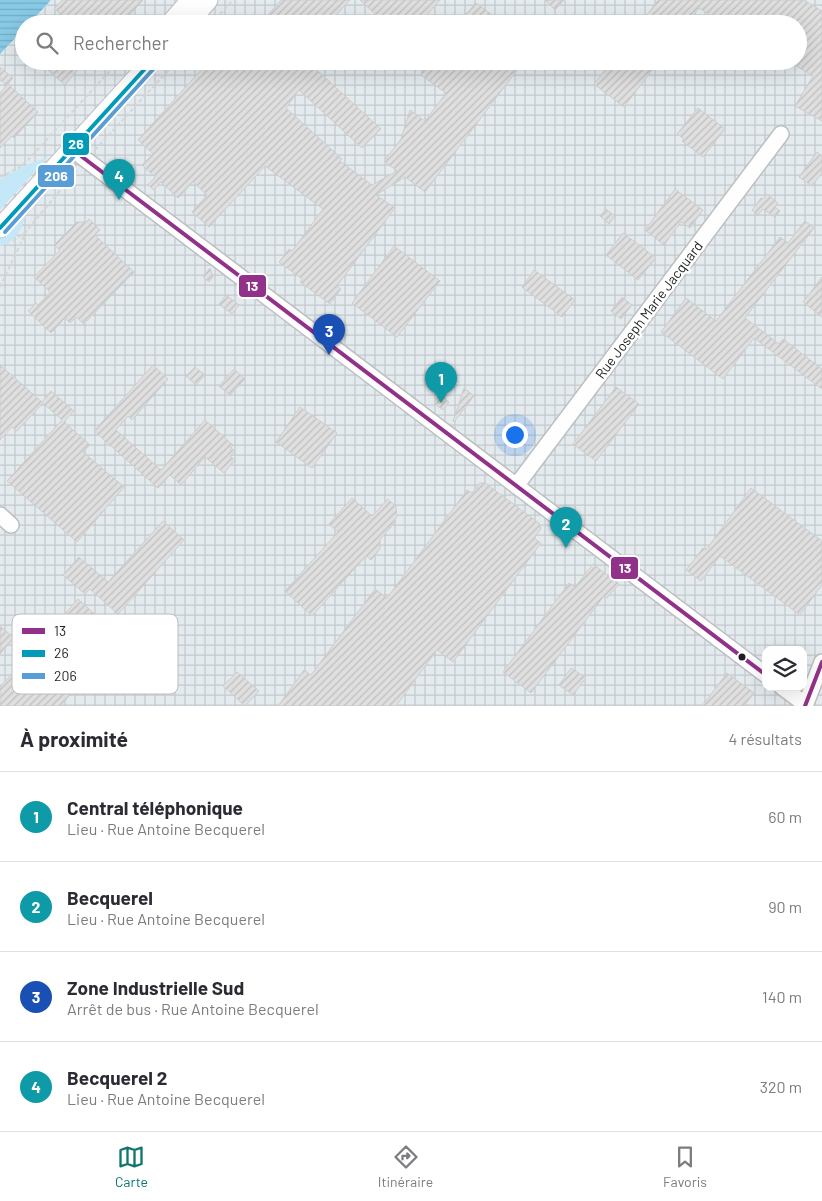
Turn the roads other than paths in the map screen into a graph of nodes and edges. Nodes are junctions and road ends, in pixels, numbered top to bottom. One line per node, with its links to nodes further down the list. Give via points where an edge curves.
1 (191, 0): 3 (main road)
2 (208, 0): 4 (main road)
3 (178, 15)
4 (194, 15)
5 (128, 70): 9 (main road)
6 (144, 70): 10 (main road)
7 (781, 134): 11 (street, Rue Joseph Marie Jacquard)
8 (81, 156): 11 (street)
9 (0, 210)
10 (6, 234)
11 (516, 486): 13 (street)
12 (822, 662): 15 (street)
13 (762, 672)
14 (787, 691): 15 (street)
15 (805, 706)

